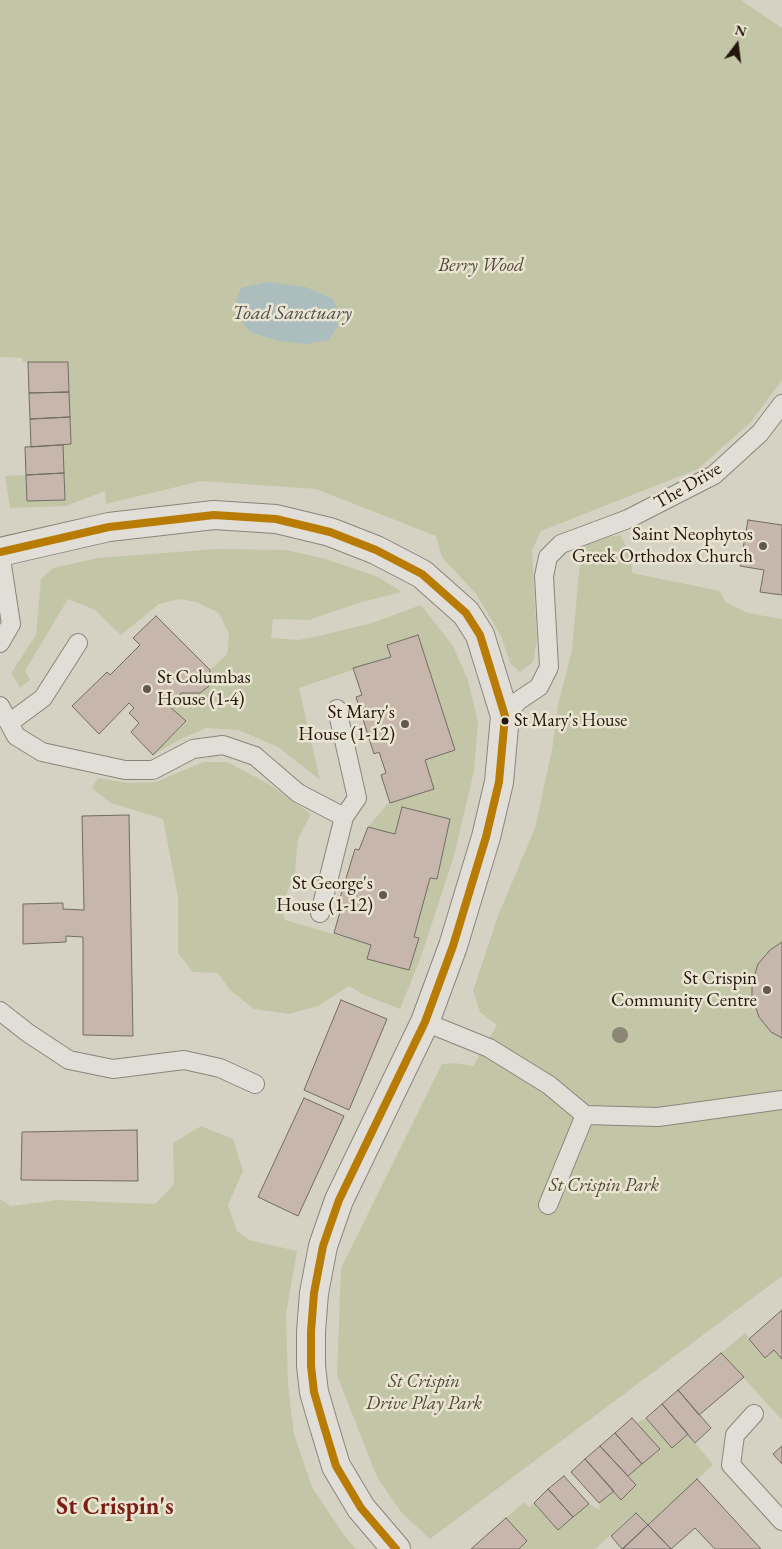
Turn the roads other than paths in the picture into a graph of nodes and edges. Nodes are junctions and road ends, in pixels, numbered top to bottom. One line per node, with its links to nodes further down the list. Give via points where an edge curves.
1 (782, 404): 7 (lane, The Drive, via 760,433 714,475 628,519 561,544 548,557 544,576 549,667 539,687 518,701)
2 (0, 552): 3 (lane, via 11,624); 7 (street, via 109,528 214,515 276,519 330,532 376,550 422,574 466,613 480,634)
3 (0, 643)
4 (78, 643): 8 (lane, via 43,698)
5 (0, 706): 8 (lane)
6 (337, 709): 9 (lane, via 357,798)
7 (505, 716): 12 (street, via 499,782 486,836)
8 (9, 723): 9 (lane, via 16,736 42,752 126,770 153,770 193,749 223,745 255,756 298,793)
9 (344, 817): 10 (lane)
10 (320, 913)
11 (0, 1011): 13 (lane, via 69,1060 113,1069 184,1060 220,1068)
12 (425, 1022): 15 (lane, via 489,1048 549,1085); 19 (street, via 339,1200 323,1246 310,1332 314,1392 336,1466 361,1508)
13 (255, 1084)
14 (782, 1100): 15 (lane, via 658,1117)
15 (584, 1115): 16 (lane)
16 (548, 1206)
17 (754, 1414): 18 (lane, via 736,1435 731,1465)
18 (782, 1521)
19 (396, 1549)

